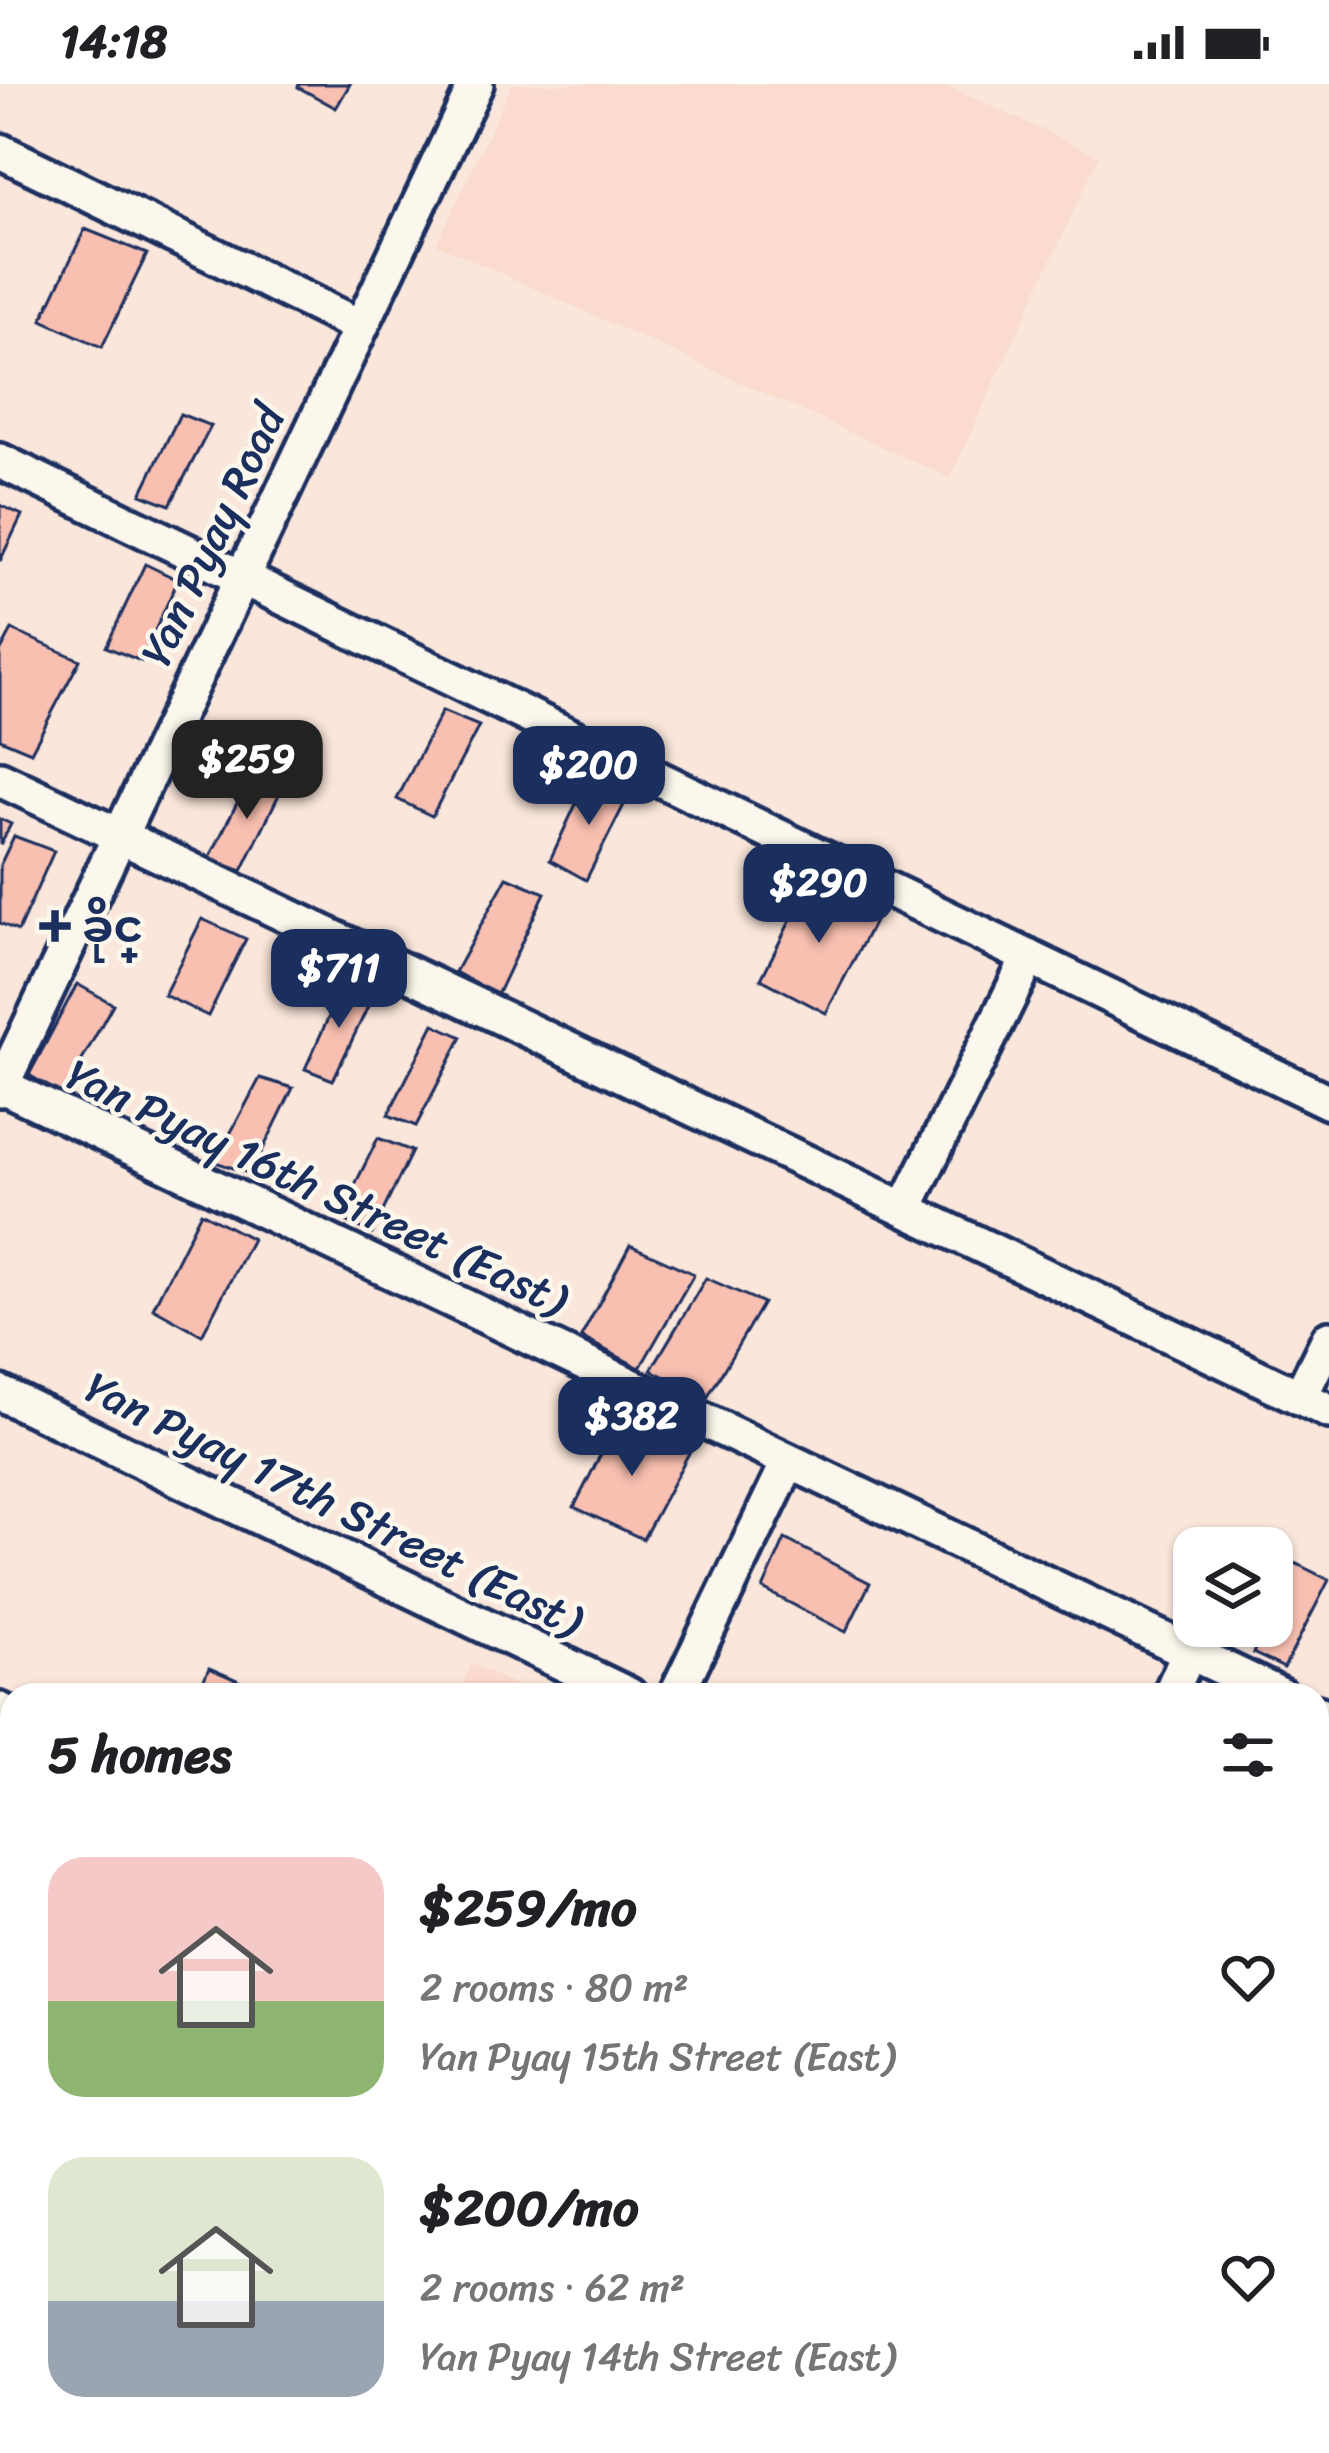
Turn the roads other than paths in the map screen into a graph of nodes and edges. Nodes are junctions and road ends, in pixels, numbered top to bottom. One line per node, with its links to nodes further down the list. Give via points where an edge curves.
1 (476, 84): 3 (street, Yan Pyay Road)
2 (0, 151): 3 (street)
3 (361, 327): 5 (street, Yan Pyay Road)
4 (0, 461): 5 (street)
5 (242, 578): 7 (street, Yan Pyay Road); 8 (street)
6 (0, 778): 7 (street)
7 (119, 836): 9 (street, Yan Pyay Road); 11 (street)
8 (1029, 957): 10 (street); 11 (street)
9 (0, 1087): 15 (street, Yan Pyay 16th Street (East))
10 (1329, 1102)
11 (905, 1209): 14 (street)
12 (1329, 1338): 14 (street)
13 (0, 1393): 17 (street, Yan Pyay 17th Street (East))
14 (1315, 1404)
15 (788, 1461): 16 (street, Yan Pyay 16th Street (East)); 18 (street)
16 (1190, 1652): 19 (street); 20 (street, Yan Pyay 16th Street (East))
17 (604, 1683)
18 (682, 1683)
19 (1176, 1683)
20 (1255, 1683)

